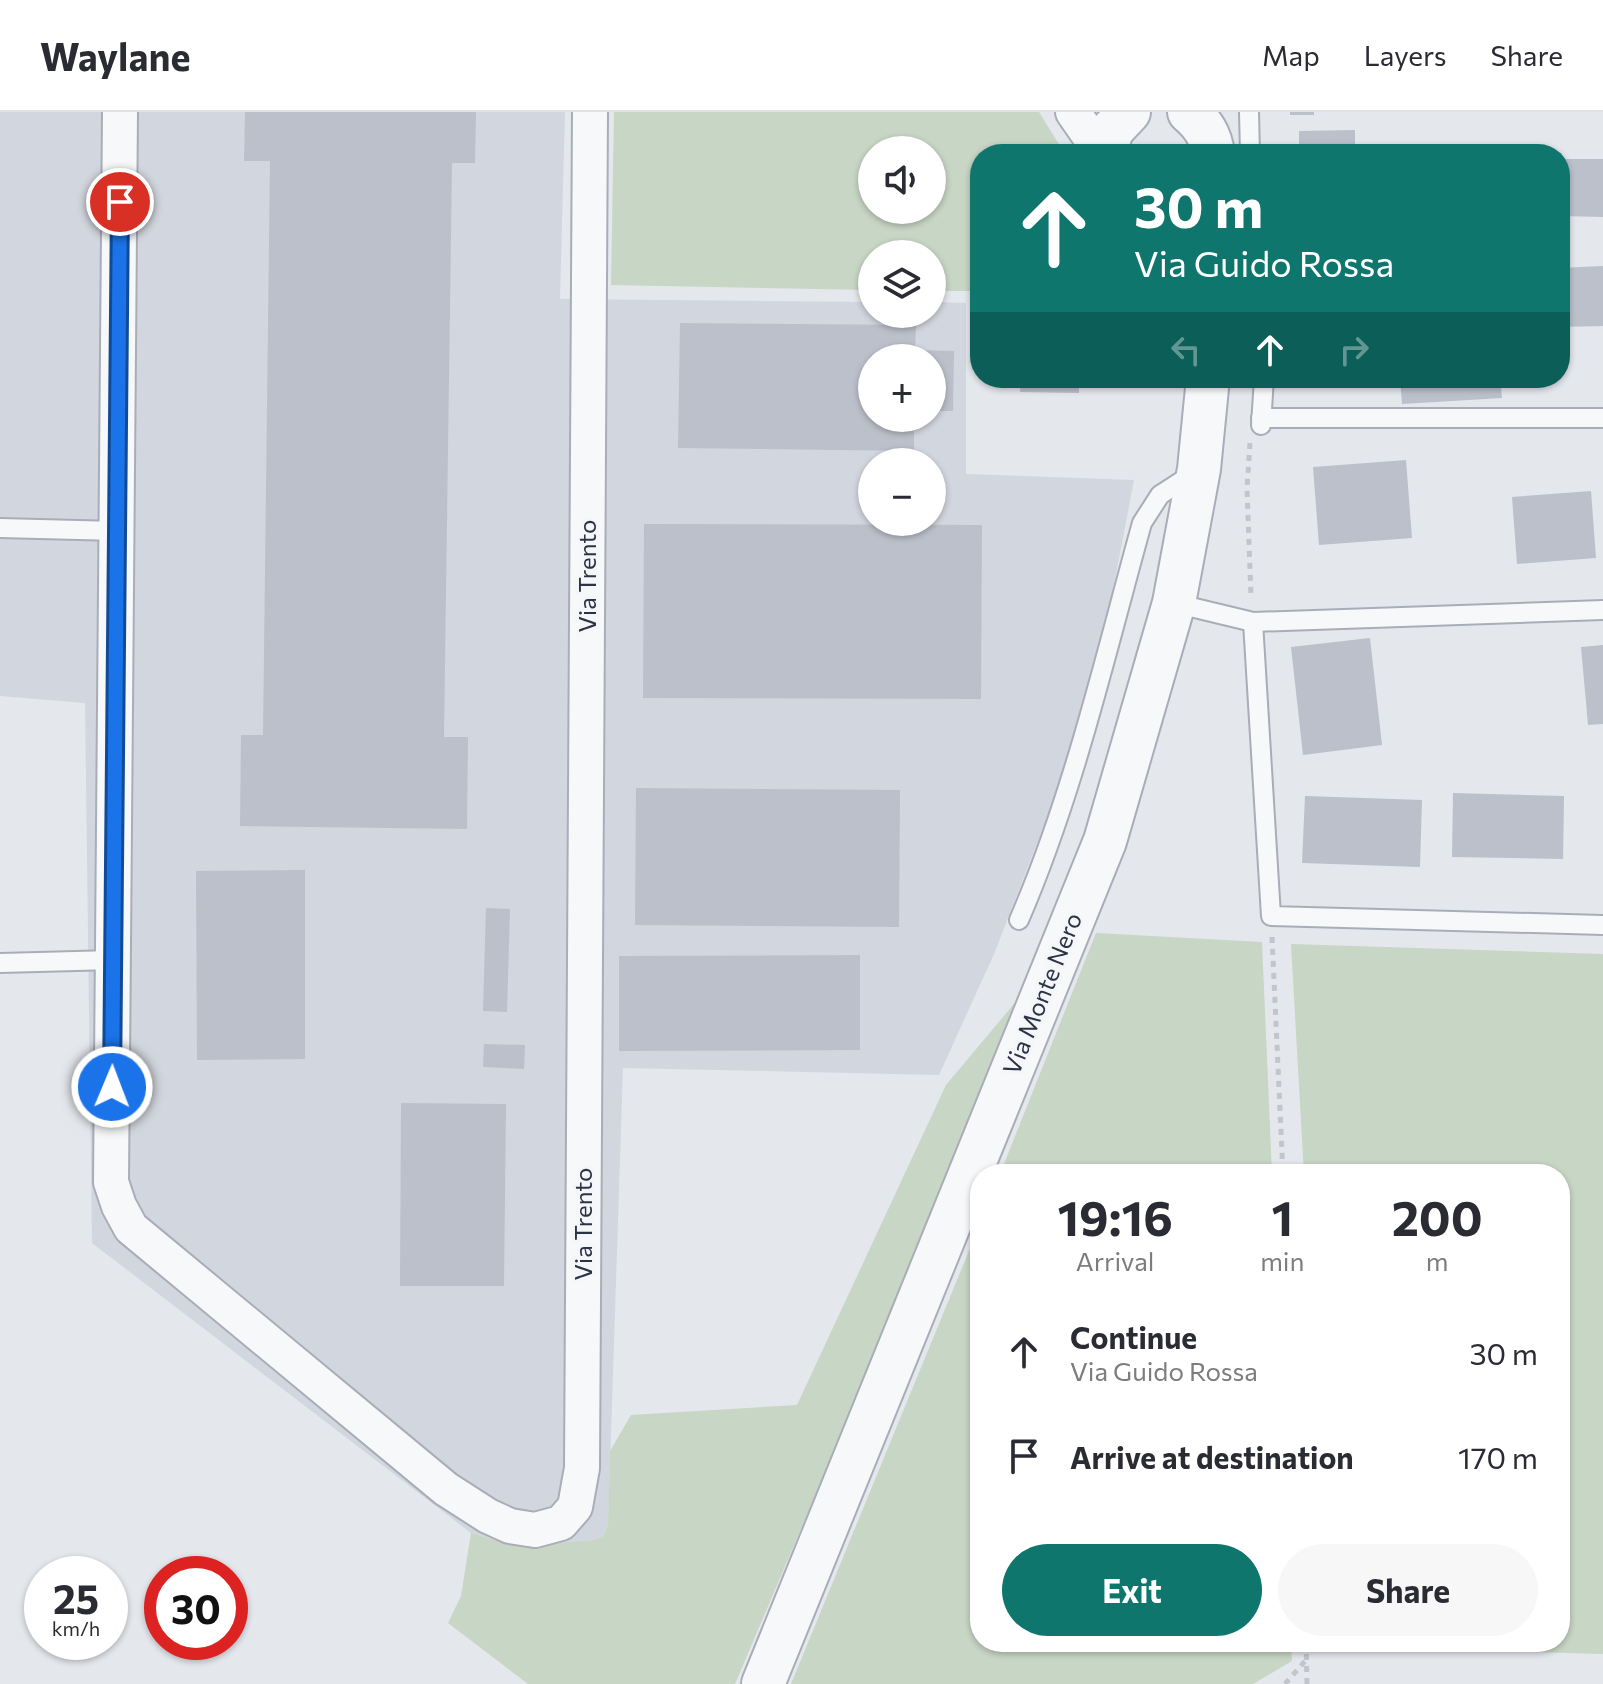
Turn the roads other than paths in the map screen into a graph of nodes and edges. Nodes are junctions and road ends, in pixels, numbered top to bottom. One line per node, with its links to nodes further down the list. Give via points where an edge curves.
1 (120, 112): 14 (street, Via Trento)
2 (590, 112): 20 (street, Via Trento, via 582,1468 575,1507 561,1523 535,1530 510,1526 446,1489 131,1228 111,1182)
3 (1073, 112): 6 (street)
4 (1129, 112): 7 (street)
5 (1249, 112): 8 (lane)
6 (1097, 144)
7 (1107, 144)
8 (1250, 144)
9 (1207, 388): 12 (street, Via Monte Nero)
10 (1263, 388): 11 (lane, via 1261,422)
11 (1603, 418)
12 (1199, 469): 15 (street, Via Monte Nero); 18 (lane, via 1160,495 1142,523 1046,857)
13 (0, 528): 14 (lane)
14 (118, 531): 20 (street, Via Trento)
15 (1174, 603): 17 (lane); 22 (street, Via Monte Nero, via 1105,841)
16 (1603, 610): 17 (lane)
17 (1253, 622): 19 (lane, via 1271,916)
18 (1019, 920)
19 (1603, 925)
20 (114, 960): 21 (lane)
21 (0, 963)
22 (974, 1164)
23 (970, 1174): 24 (street, Via Monte Nero)
24 (763, 1684)

